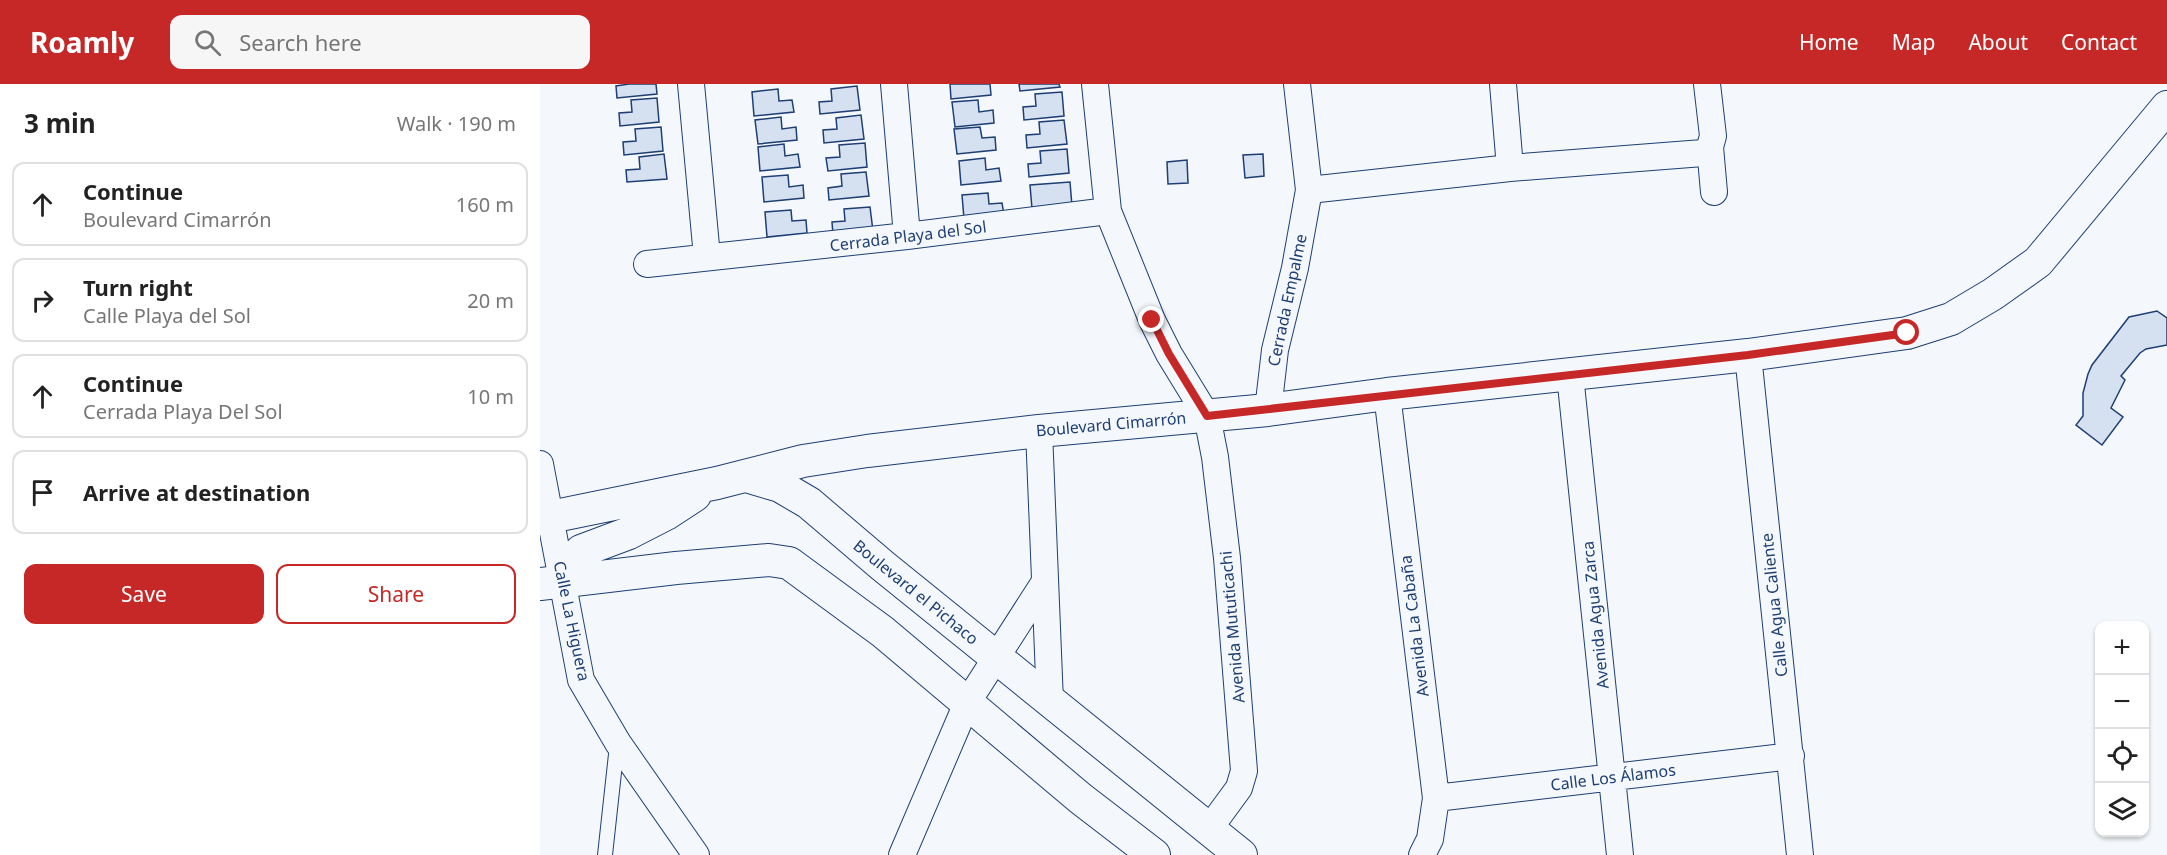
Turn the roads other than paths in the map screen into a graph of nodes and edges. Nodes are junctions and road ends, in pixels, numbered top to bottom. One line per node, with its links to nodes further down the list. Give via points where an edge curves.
1 (692, 84): 14 (street)
2 (894, 84): 13 (street, Cerrada Playa del Sol)
3 (1095, 84): 12 (street)
4 (1297, 84): 10 (street, Cerrada Empalme)
5 (1503, 84): 9 (street)
6 (1707, 84): 8 (street, via 1713,136)
7 (2167, 107): 16 (street, Boulevard Cimarrón, via 2038,261 1951,319 1907,333)
8 (1710, 147): 9 (street, via 1703,153); 11 (street)
9 (1510, 168): 10 (street)
10 (1309, 190): 19 (street, Cerrada Empalme, via 1275,351)
11 (1714, 192)
12 (1108, 211): 13 (street, Cerrada Playa del Sol); 20 (street, via 1152,320)
13 (908, 237): 14 (street, Cerrada Playa del Sol)
14 (707, 257): 15 (street)
15 (647, 264)
16 (1748, 355): 17 (street, Boulevard Cimarrón); 31 (street, Calle Agua Caliente)
17 (1570, 375): 18 (street, Boulevard Cimarrón); 32 (street, Avenida Agua Zarca)
18 (1387, 394): 19 (street, Boulevard Cimarrón); 33 (street, Avenida La Cabaña)
19 (1268, 410): 20 (street, Boulevard Cimarrón)
20 (1207, 416): 21 (street, Boulevard Cimarrón); 34 (street, Avenida Mututicachi, via 1227,558 1244,771 1239,788)
21 (1039, 431): 23 (street, Boulevard Cimarrón, via 803,461); 26 (street)
22 (540, 464): 24 (street, Calle La Higuera)
23 (731, 480): 24 (street, Boulevard el Pichaco); 25 (street, via 693,495 629,533 581,551); 27 (street, Boulevard el Pichaco, via 780,486 809,503)
24 (546, 517): 25 (street, Calle La Higuera)
25 (551, 583): 29 (street, via 770,560 789,563 883,632); 30 (street, Calle La Higuera, via 581,680)
26 (1044, 583): 27 (street); 28 (street)
27 (996, 658): 28 (street, Boulevard el Pichaco); 29 (street)
28 (1050, 702): 34 (street, Boulevard el Pichaco)
29 (967, 703): 37 (street); 38 (street)
30 (618, 743): 35 (lane); 36 (street, Calle La Higuera)
31 (1791, 756): 32 (street, Calle Los Álamos); 42 (street, Calle Agua Caliente)
32 (1613, 777): 33 (street, Calle Los Álamos); 41 (street, Avenida Agua Zarca)
33 (1436, 798): 40 (street, Avenida La Cabaña, via 1430,839)
34 (1209, 829): 39 (street, Boulevard el Pichaco)
35 (605, 855)
36 (696, 855)
37 (902, 855)
38 (1154, 855)
39 (1241, 855)
40 (1422, 855)
41 (1620, 855)
42 (1800, 855)

